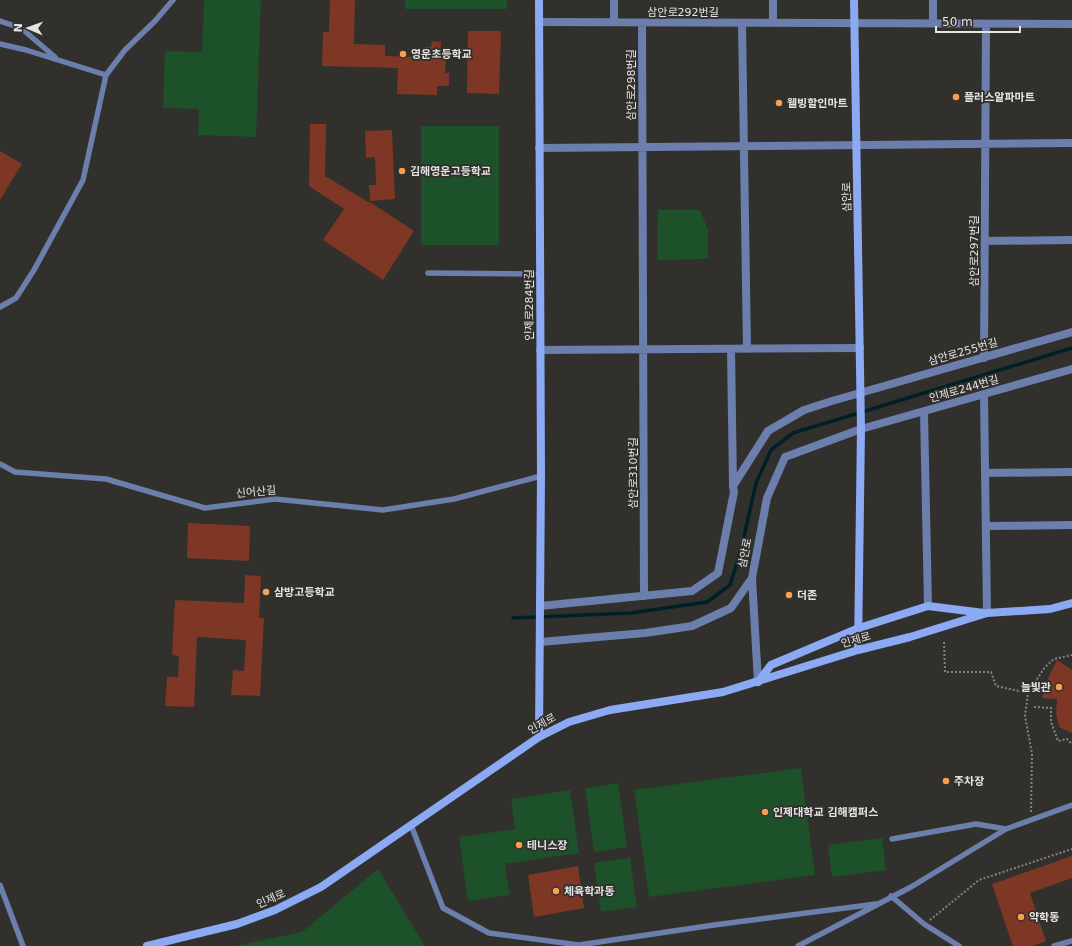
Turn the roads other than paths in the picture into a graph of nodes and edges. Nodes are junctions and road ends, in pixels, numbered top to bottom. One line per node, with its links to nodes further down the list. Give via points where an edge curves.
1 (173, 0): 19 (lane, via 125,50)
2 (539, 0): 8 (main road, 인제로284번길)
3 (614, 0): 9 (street)
4 (773, 0): 12 (street)
5 (854, 0): 13 (main road, 삼안로)
6 (933, 0): 14 (street)
7 (0, 21): 18 (lane, via 21,28)
8 (539, 22): 9 (street, 삼안로292번길); 25 (main road, 인제로284번길)
9 (614, 22): 10 (street, 삼안로292번길)
10 (642, 22): 11 (street, 삼안로292번길); 24 (street, 삼안로298번길)
11 (742, 23): 12 (street, 삼안로292번길); 23 (street)
12 (773, 23): 13 (street, 삼안로292번길)
13 (854, 23): 14 (street, 삼안로292번길); 22 (main road, 삼안로)
14 (933, 24): 15 (street, 삼안로292번길)
15 (986, 24): 16 (street, 삼안로292번길); 21 (street, 삼안로297번길)
16 (1072, 24)
17 (0, 44): 18 (lane)
18 (56, 59): 19 (lane)
19 (106, 75): 30 (lane, via 83,180 20,293)
20 (1072, 143): 21 (street)
21 (985, 144): 22 (street); 27 (street, 삼안로297번길)
22 (857, 145): 23 (street); 32 (main road, 삼안로)
23 (744, 146): 24 (street); 35 (street)
24 (642, 147): 25 (street); 33 (street, 삼안로310번길)
25 (539, 148): 29 (main road, 인제로284번길)
26 (1072, 240): 27 (street)
27 (985, 241): 37 (street, 삼안로297번길)
28 (428, 273): 29 (lane)
29 (540, 274): 36 (main road, 인제로284번길)
30 (0, 307)
31 (1072, 332): 37 (street, 삼안로255번길)
32 (860, 348): 35 (street); 40 (main road, 삼안로)
33 (644, 349): 34 (street); 36 (street); 51 (street, 삼안로310번길)
34 (731, 349): 35 (street); 47 (street)
35 (747, 349)
36 (540, 350): 46 (main road, 인제로284번길)
37 (984, 358): 40 (street, 삼안로255번길)
38 (1072, 369): 39 (street, 인제로244번길)
39 (984, 395): 41 (street, 인제로244번길); 45 (street)
40 (861, 396): 42 (main road, 삼안로); 47 (street, via 804,410 768,431)
41 (924, 412): 42 (street, 인제로244번길); 53 (street)
42 (861, 427): 50 (street, 삼안로, via 785,457 767,498); 56 (main road)
43 (0, 464): 46 (lane, 신어산길, via 15,472 106,479 205,508 275,499 383,510 454,499)
44 (1072, 472): 45 (street)
45 (985, 473): 49 (street)
46 (541, 476): 54 (main road, 인제로284번길)
47 (733, 486): 51 (street, via 734,492 718,573 692,590)
48 (1072, 525): 49 (street)
49 (986, 526): 55 (street)
50 (752, 578): 57 (street, 삼안로, via 731,608 692,626 645,633); 59 (street)
51 (644, 596): 54 (street)
52 (1072, 603): 55 (main road, 인제로, via 1050,609)
53 (928, 606): 55 (main road); 56 (main road)
54 (540, 608): 57 (main road, 인제로284번길)
55 (987, 613): 58 (main road, 인제로)
56 (859, 628): 58 (main road); 59 (main road, via 771,665)
57 (540, 642): 60 (main road)
58 (858, 650): 59 (main road, 인제로)
59 (758, 682): 60 (main road, 인제로, via 723,692 610,710 569,722)
60 (539, 737): 62 (main road, 인제로)
61 (1072, 805): 63 (lane)
62 (411, 825): 67 (lane, via 443,908 490,933 579,945); 70 (main road, 인제로, via 322,886 275,910 236,924)
63 (1006, 829): 64 (lane, via 976,824); 66 (lane)
64 (892, 839)
65 (0, 885): 69 (lane)
66 (892, 896): 67 (lane); 72 (lane, via 924,924)
67 (876, 904): 71 (lane)
68 (1072, 941): 73 (lane)
69 (23, 946)
70 (147, 946)
71 (798, 946)
72 (959, 946)
73 (1054, 946)

